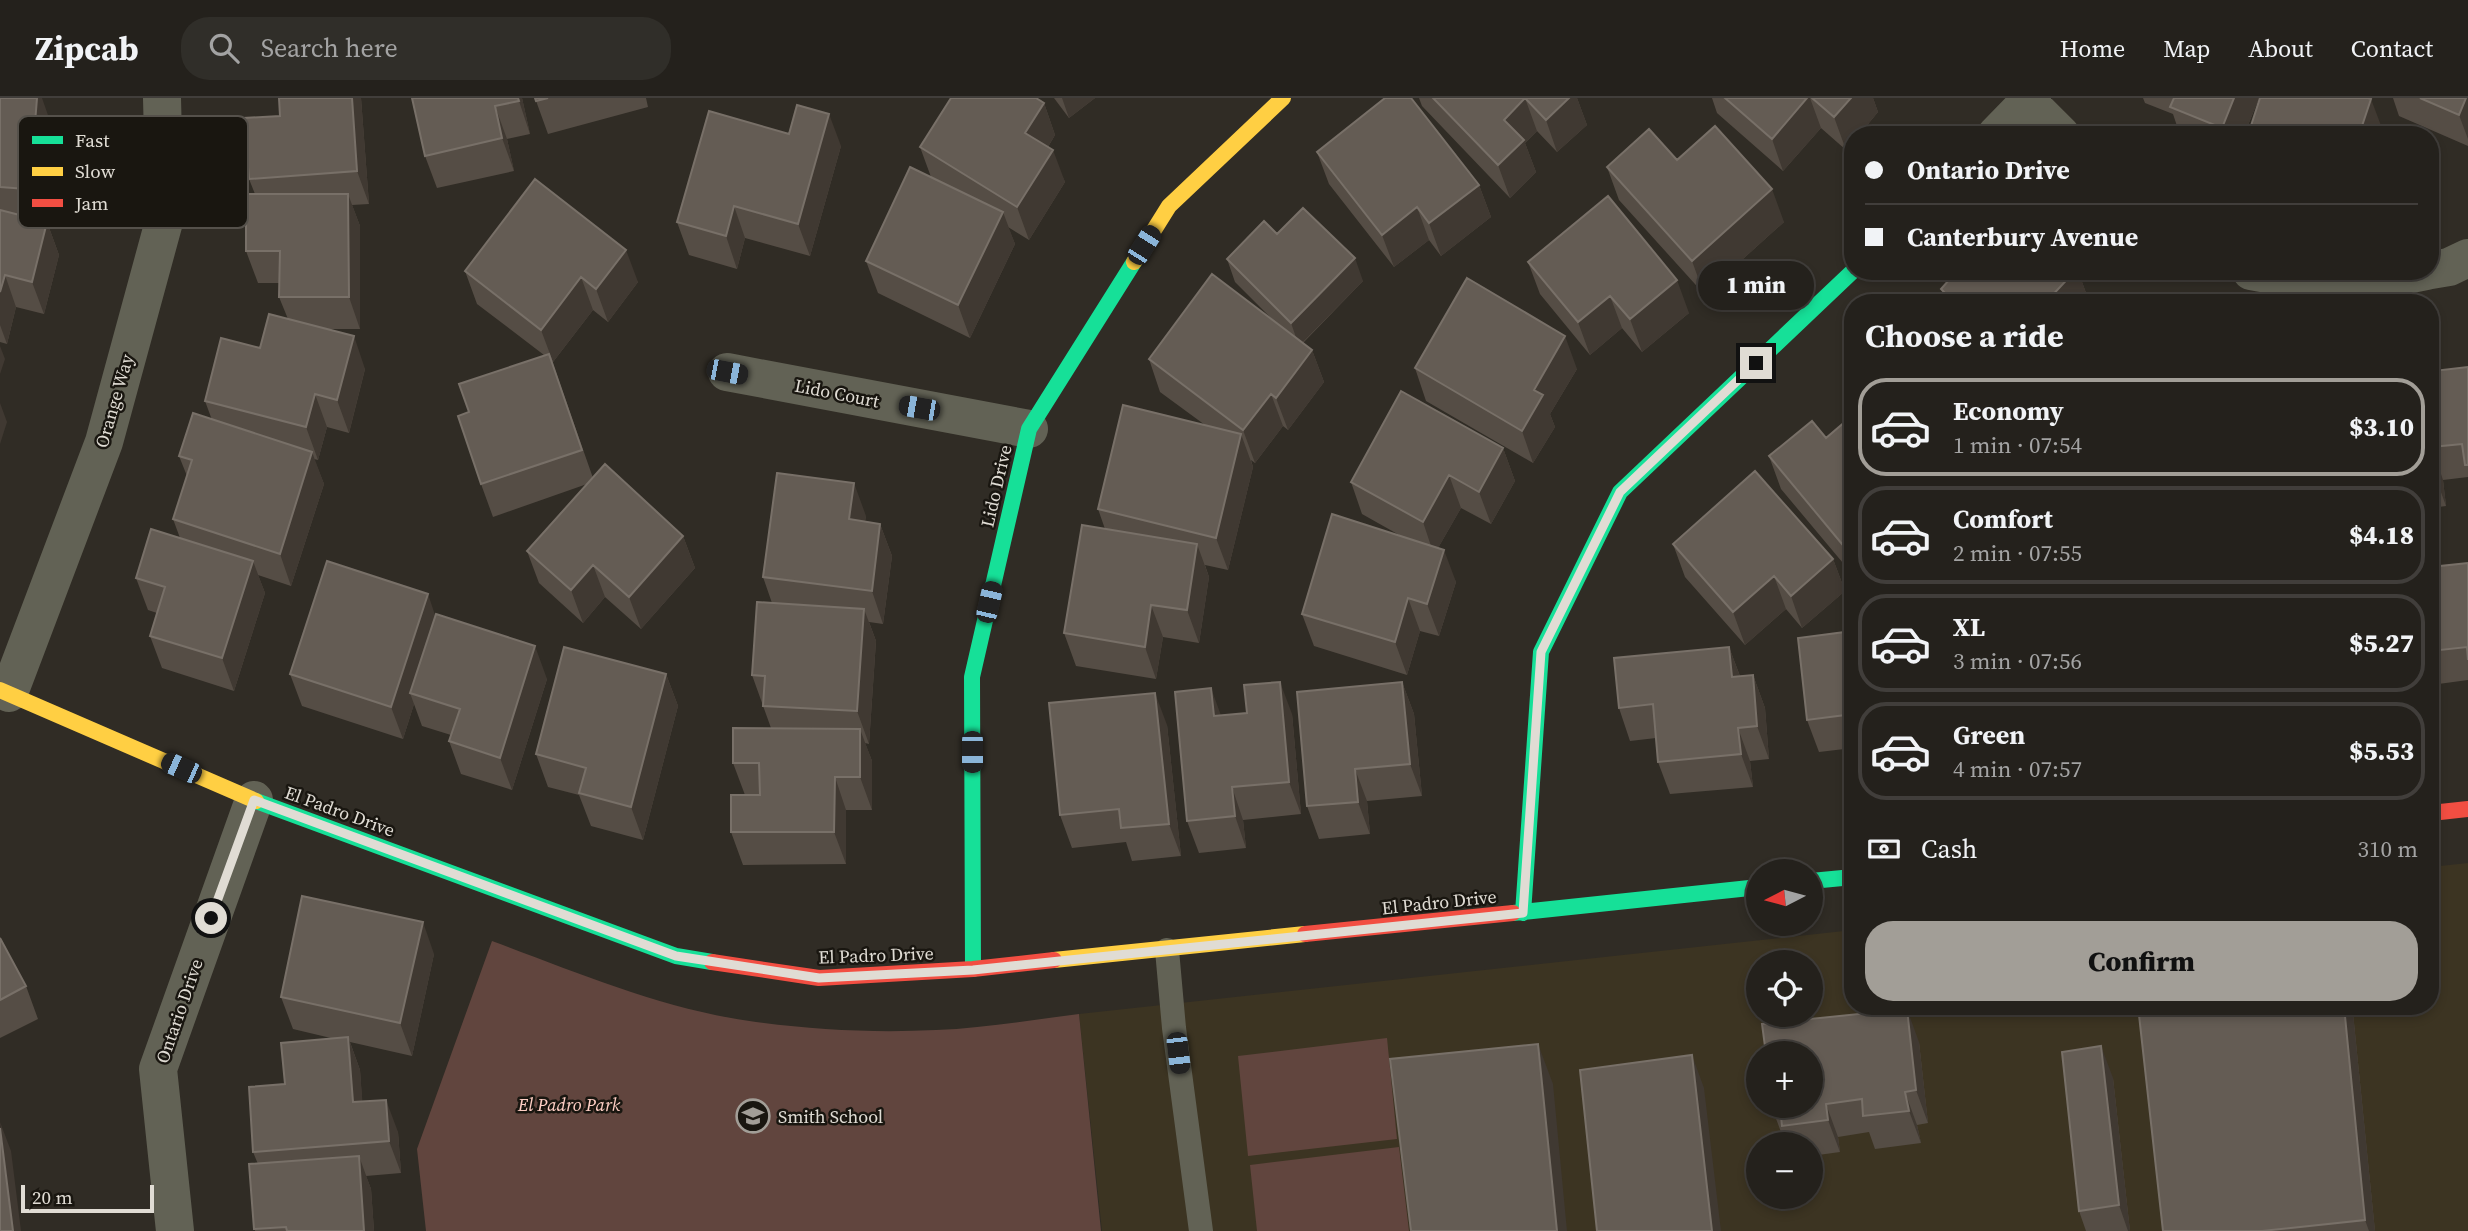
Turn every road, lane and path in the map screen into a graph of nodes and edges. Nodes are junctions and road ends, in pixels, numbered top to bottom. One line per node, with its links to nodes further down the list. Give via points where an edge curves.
1 (162, 98): 4 (street, Orange Way)
2 (1283, 98): 14 (street, Lido Drive, via 1169,206)
3 (2031, 101): 5 (street); 6 (street)
4 (162, 116)
5 (2005, 126)
6 (2053, 126)
7 (162, 228): 15 (street, Orange Way, via 104,442)
8 (2468, 258): 9 (street)
9 (2439, 269)
10 (1844, 280): 22 (street, via 1620,492 1541,652)
11 (2299, 280): 12 (street, via 2343,288)
12 (2383, 280)
13 (727, 372): 14 (street, Lido Court)
14 (1029, 429): 24 (street, Lido Drive, via 972,677)
15 (4, 692): 16 (street, El Padro Drive)
16 (254, 800): 24 (street, El Padro Drive, via 676,956 819,978); 25 (street, Ontario Drive, via 158,1069)
17 (2468, 809): 18 (street)
18 (2439, 812)
19 (1844, 878): 20 (street)
20 (1824, 880)
21 (1746, 888): 22 (street, El Padro Drive)
22 (1523, 913): 23 (street, El Padro Drive)
23 (1167, 950): 24 (street, El Padro Drive); 26 (lane)
24 (973, 970)
25 (175, 1231)
26 (1201, 1231)

